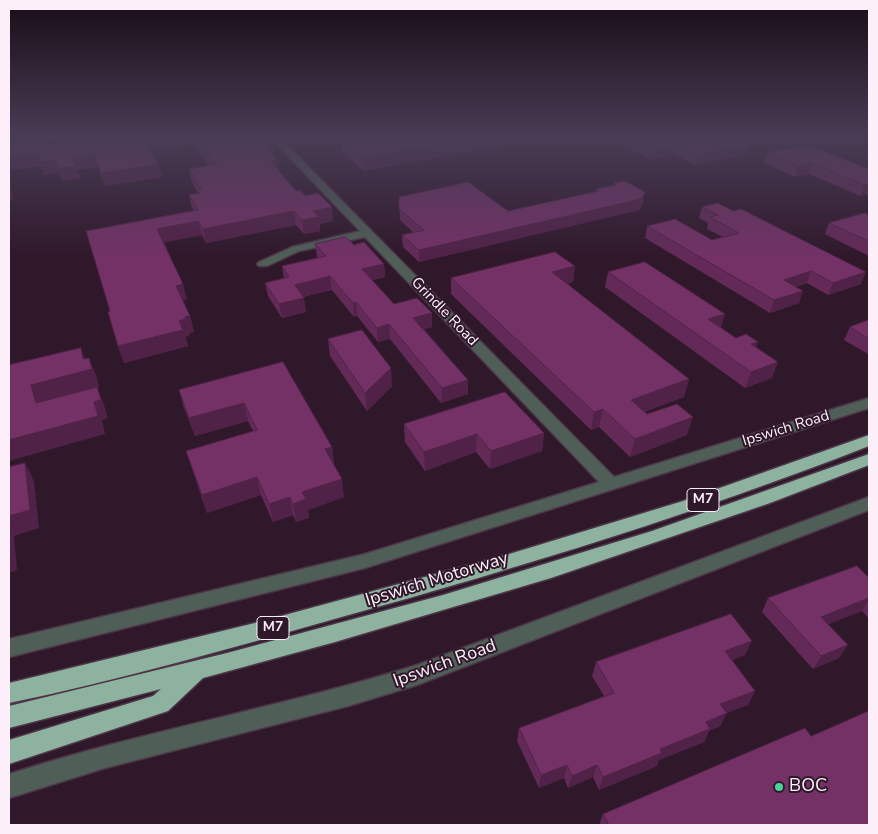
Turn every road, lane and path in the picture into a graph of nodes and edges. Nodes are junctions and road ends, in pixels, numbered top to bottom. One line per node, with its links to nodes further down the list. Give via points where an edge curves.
1 (315, 179): 2 (street, Grindle Road)
2 (367, 233): 3 (street, via 296,250); 7 (street, Grindle Road)
3 (263, 264)
4 (869, 403): 7 (street, Ipswich Road)
5 (869, 440): 11 (highway, Ipswich Motorway / M7, via 687,506 424,587)
6 (869, 459): 10 (highway, Ipswich Motorway / M7, via 665,534 338,633)
7 (611, 484): 9 (street, Ipswich Road, via 365,561)
8 (869, 503): 14 (street, Ipswich Road, via 443,667 320,703 137,748)
9 (9, 648)
10 (195, 671): 12 (highway, Ipswich Motorway / M7); 13 (highway, via 160,704)
11 (9, 693)
12 (9, 717)
13 (9, 752)
14 (9, 786)

